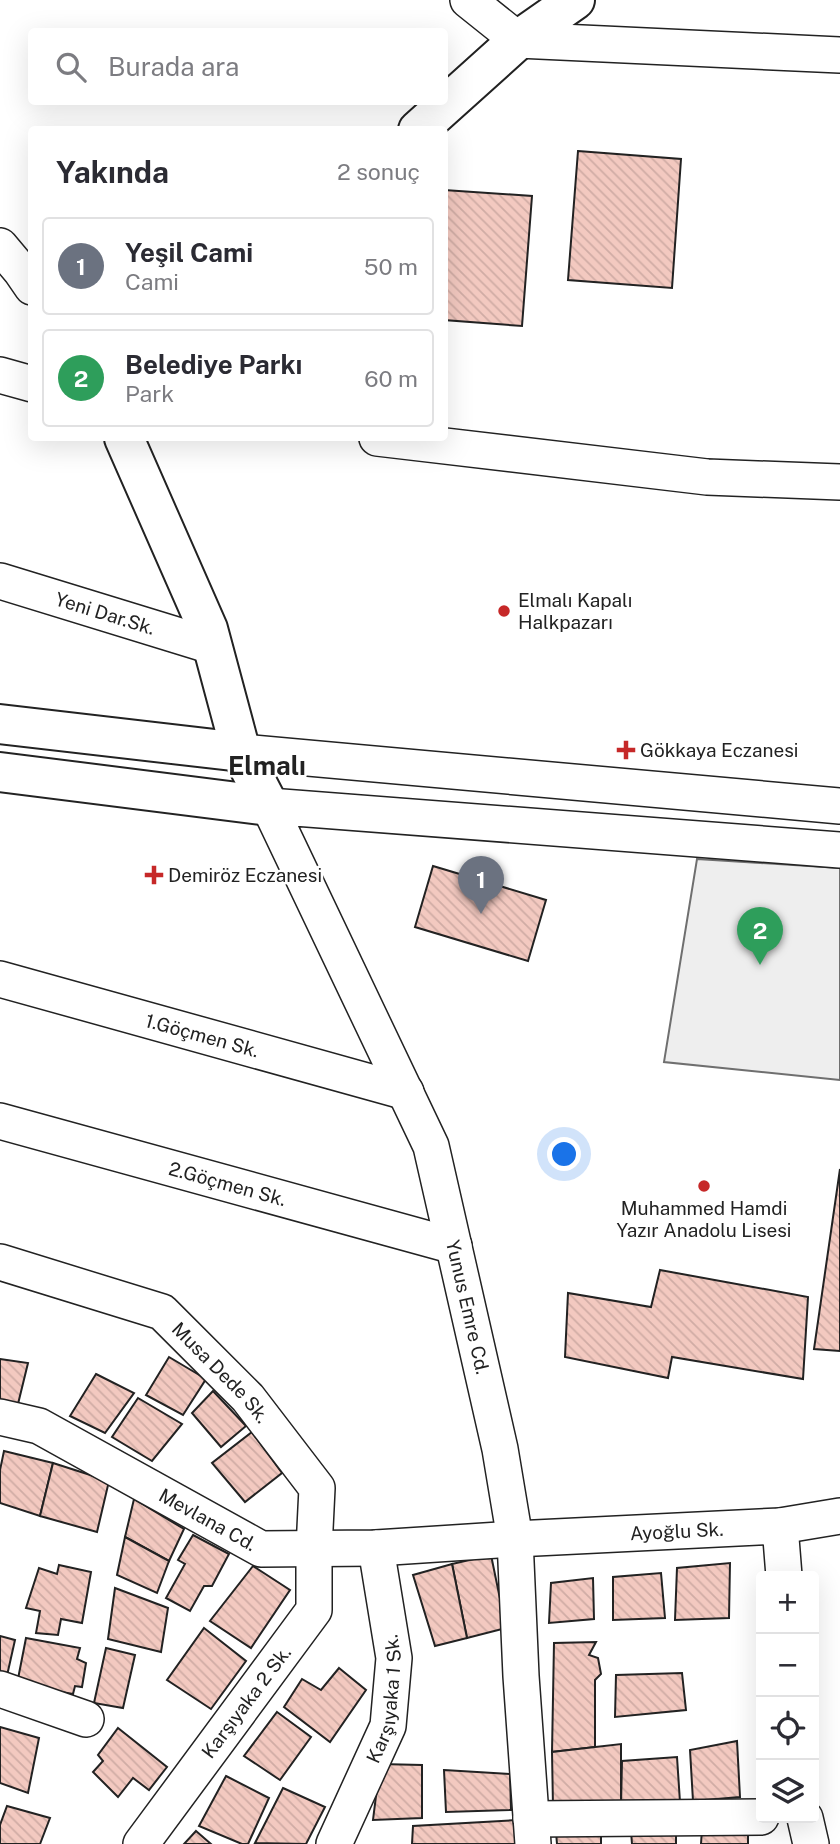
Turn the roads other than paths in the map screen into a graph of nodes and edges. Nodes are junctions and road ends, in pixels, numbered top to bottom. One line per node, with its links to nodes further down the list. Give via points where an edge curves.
1 (468, 0): 3 (street)
2 (575, 0): 3 (main road)
3 (518, 40): 4 (street); 5 (main road)
4 (840, 55)
5 (448, 103)
6 (446, 105): 7 (main road)
7 (422, 126)
8 (0, 246): 9 (street)
9 (28, 281)
10 (0, 375): 11 (street)
11 (28, 383)
12 (125, 441): 16 (main road)
13 (402, 441): 14 (street, via 707,477)
14 (840, 482)
15 (0, 581): 16 (street, Yeni Dar.Sk.)
16 (212, 646): 18 (main road)
17 (0, 724): 18 (main road)
18 (241, 752): 20 (main road); 21 (street)
19 (0, 772): 20 (main road)
20 (269, 806): 22 (street); 24 (street, Yunus Emre Cd.)
21 (840, 806)
22 (840, 850)
23 (0, 979): 24 (street, 1.Göçmen Sk.)
24 (406, 1092): 26 (street, Yunus Emre Cd., via 431,1146)
25 (0, 1121): 26 (street, 2.Göçmen Sk.)
26 (454, 1246): 31 (street, Yunus Emre Cd., via 500,1449)
27 (0, 1262): 33 (street, Musa Dede Sk., via 162,1312 248,1398 317,1488)
28 (0, 1417): 33 (street, Mevlana Cd., via 39,1426 261,1549)
29 (840, 1516): 30 (street, Ayoğlu Sk.)
30 (780, 1526): 31 (street, Ayoğlu Sk.); 34 (street)
31 (515, 1539): 32 (street, Mevlana Cd.); 39 (street, Yunus Emre Cd.)
32 (376, 1548): 33 (street, Mevlana Cd.); 42 (street, Karşıyaka 1 Sk., via 394,1658 388,1726)
33 (314, 1549): 41 (street, Karşıyaka 2 Sk., via 314,1610)
34 (784, 1571)
35 (0, 1689): 36 (street)
36 (86, 1719)
37 (756, 1818): 40 (street)
38 (806, 1823): 43 (street)
39 (532, 1831): 40 (street)
40 (694, 1831)
41 (141, 1844)
42 (334, 1844)
43 (811, 1844)

